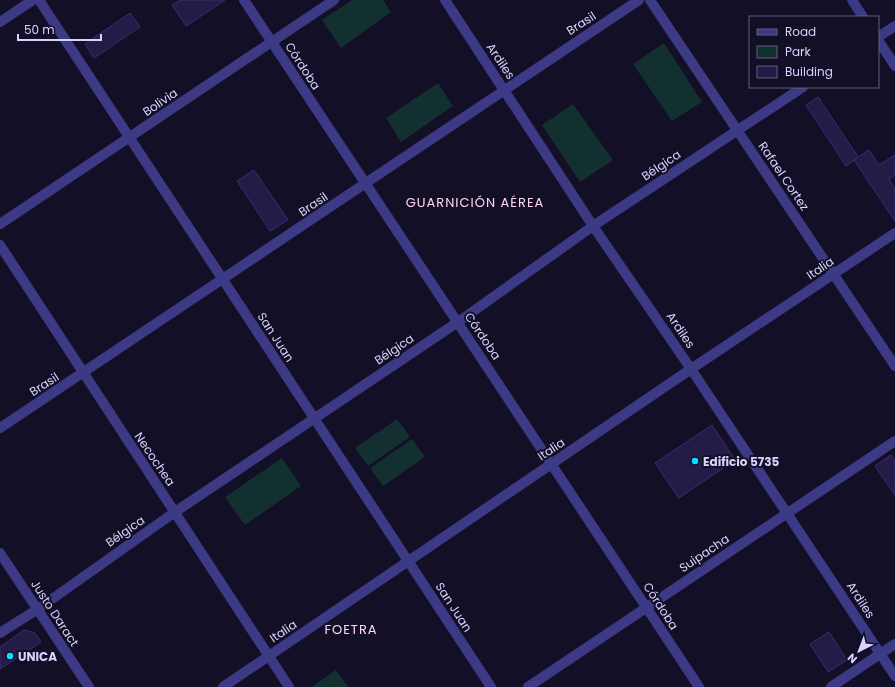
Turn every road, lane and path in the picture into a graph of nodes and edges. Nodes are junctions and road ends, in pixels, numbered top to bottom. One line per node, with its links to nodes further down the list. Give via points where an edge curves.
1 (33, 0): 10 (street)
2 (39, 0): 19 (street, San Juan)
3 (244, 0): 14 (street, Córdoba)
4 (334, 0): 14 (street, Bolivia)
5 (445, 0): 17 (street, Ardiles)
6 (639, 0): 17 (street, Brasil)
7 (650, 0): 18 (street, Rafael Cortez)
8 (852, 0): 9 (street)
9 (862, 16)
10 (0, 22)
11 (895, 26): 12 (street)
12 (879, 38)
13 (879, 41): 15 (street)
14 (271, 42): 19 (street, Bolivia); 20 (street, Córdoba)
15 (895, 66)
16 (801, 88): 18 (street, Bélgica)
17 (504, 89): 20 (street, Brasil); 22 (street, Ardiles)
18 (738, 130): 22 (street, Bélgica); 25 (street, Rafael Cortez)
19 (130, 138): 21 (street, Bolivia); 26 (street, San Juan)
20 (365, 185): 26 (street, Brasil); 27 (street, Córdoba)
21 (0, 224)
22 (594, 226): 27 (street, Bélgica); 29 (street, Ardiles)
23 (895, 233): 25 (street, Italia)
24 (0, 245): 30 (street, Necochea)
25 (834, 275): 28 (street, Rafael Cortez); 29 (street, Italia)
26 (223, 280): 30 (street, Brasil); 31 (street, San Juan)
27 (458, 322): 31 (street, Bélgica); 34 (street, Córdoba)
28 (895, 366)
29 (691, 369): 34 (street, Italia); 36 (street, Ardiles)
30 (83, 374): 32 (street, Brasil); 35 (street, Necochea)
31 (314, 418): 35 (street, Bélgica); 38 (street, San Juan)
32 (0, 428)
33 (895, 441): 36 (street, Suipacha)
34 (552, 464): 38 (street, Italia); 39 (street, Córdoba)
35 (175, 512): 40 (street, Bélgica); 44 (street, Necochea)
36 (788, 513): 39 (street, Suipacha); 43 (street, Ardiles)
37 (0, 553): 40 (street, Justo Daract)
38 (409, 561): 44 (street, Italia); 49 (street, San Juan)
39 (646, 607): 50 (street, Suipacha); 51 (street, Córdoba)
40 (38, 609): 41 (street, Bélgica); 46 (street, Justo Daract)
41 (0, 633)
42 (895, 644): 43 (street)
43 (880, 654): 45 (street, Ardiles); 52 (street)
44 (269, 656): 47 (street, Italia); 48 (street, Necochea)
45 (895, 676)
46 (89, 687)
47 (223, 687)
48 (289, 687)
49 (491, 687)
50 (528, 687)
51 (699, 687)
52 (831, 687)

